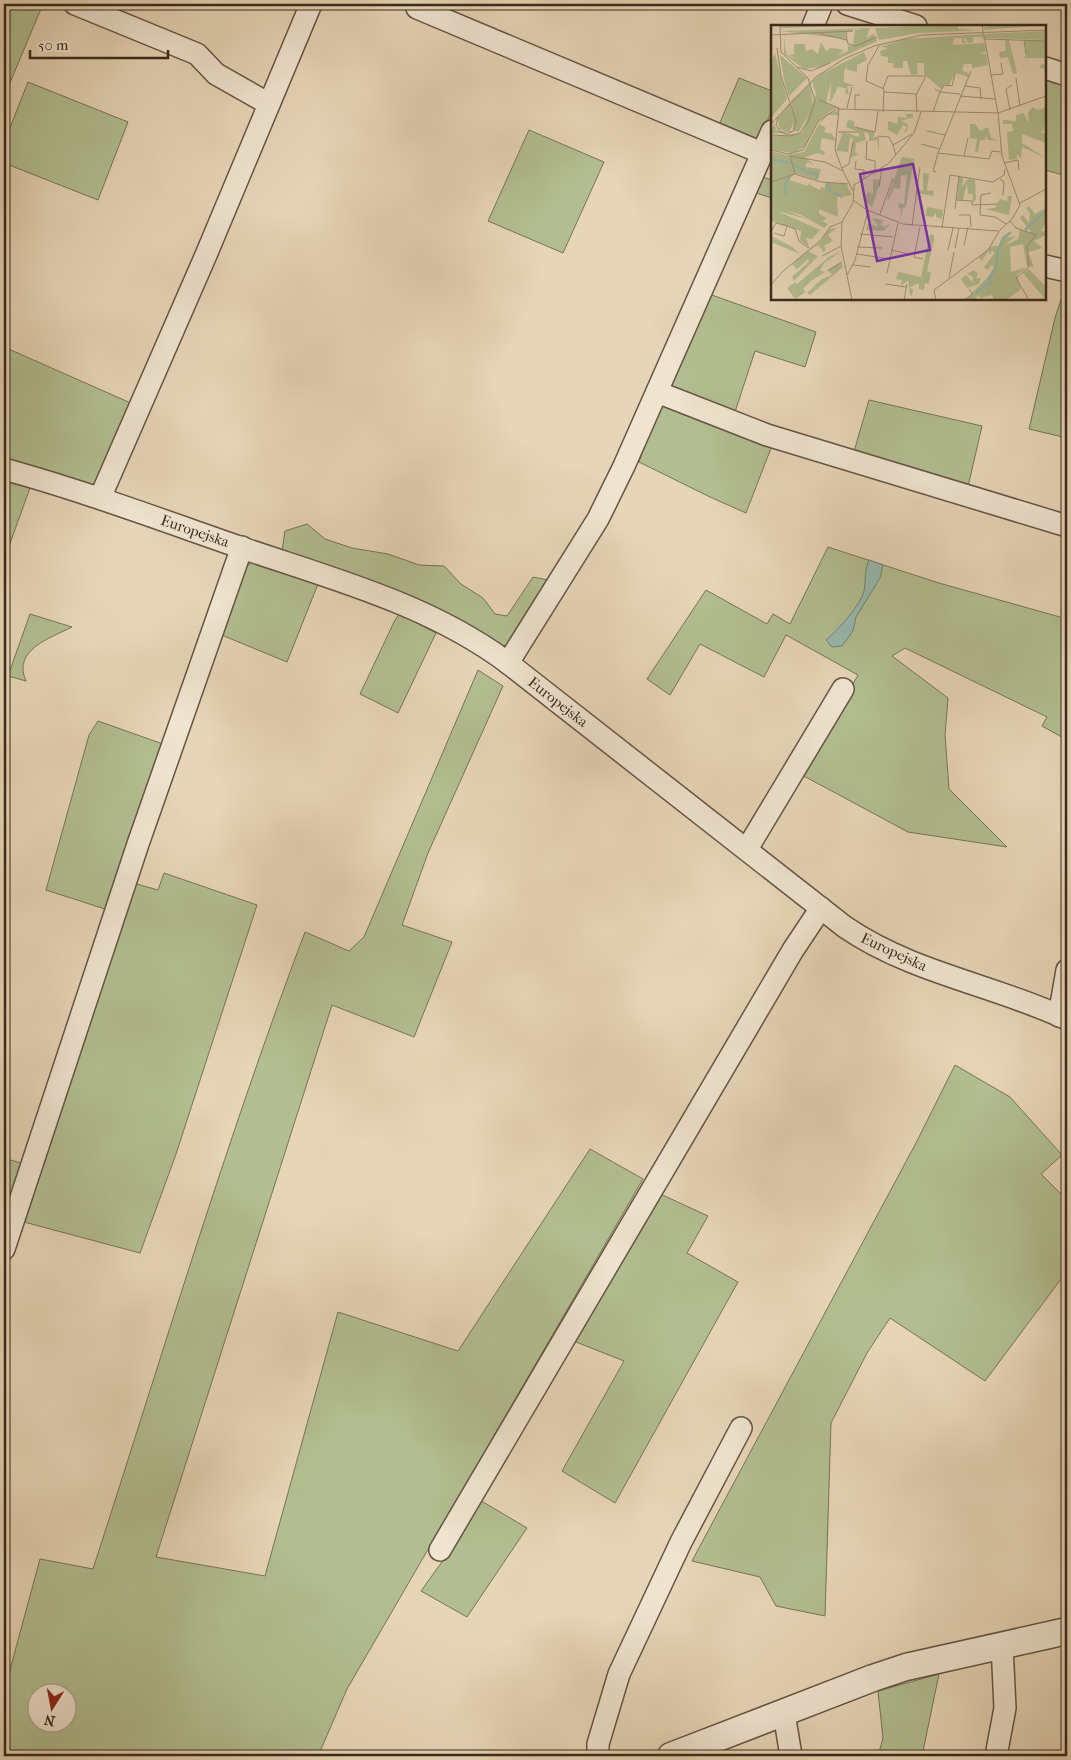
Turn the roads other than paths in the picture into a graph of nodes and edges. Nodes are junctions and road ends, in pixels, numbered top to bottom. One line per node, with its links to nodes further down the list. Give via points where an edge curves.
1 (74, 4): 10 (street, via 197,54 216,74)
2 (311, 4): 10 (street)
3 (822, 4): 6 (street)
4 (847, 4): 7 (street)
5 (417, 8): 12 (street)
6 (813, 25)
7 (913, 25)
8 (1046, 68): 9 (street)
9 (1067, 75)
10 (269, 104): 17 (street)
11 (771, 133): 12 (street)
12 (762, 154): 15 (street)
13 (1046, 266): 14 (street)
14 (1067, 271)
15 (657, 392): 18 (street, via 767,435); 20 (street, via 598,519)
16 (4, 469): 17 (street, Europejska)
17 (100, 498): 19 (street, Europejska)
18 (1067, 526)
19 (242, 548): 20 (street, Europejska, via 426,614); 26 (street, via 138,844)
20 (508, 662): 22 (street, Europejska)
21 (843, 689): 22 (street)
22 (747, 849): 23 (street, Europejska)
23 (821, 908): 25 (street, Europejska, via 868,943); 28 (street, via 793,950)
24 (1067, 970): 25 (street)
25 (1063, 1017)
26 (4, 1249)
27 (741, 1428): 32 (street, via 681,1542 619,1674 598,1744)
28 (440, 1550)
29 (1067, 1631): 30 (street)
30 (1002, 1645): 31 (street, via 906,1667); 35 (street, via 1005,1708)
31 (784, 1713): 33 (street); 34 (street)
32 (598, 1756)
33 (671, 1756)
34 (791, 1756)
35 (996, 1756)

